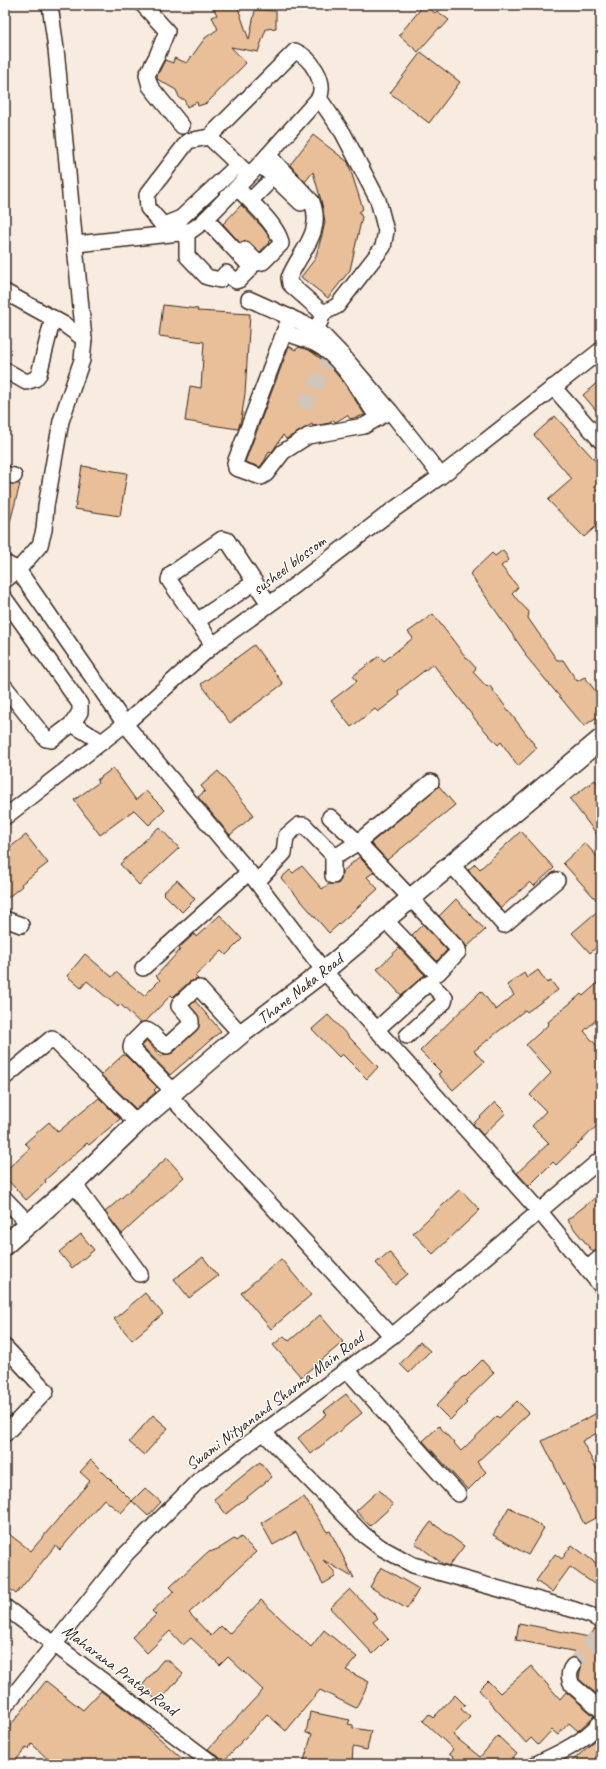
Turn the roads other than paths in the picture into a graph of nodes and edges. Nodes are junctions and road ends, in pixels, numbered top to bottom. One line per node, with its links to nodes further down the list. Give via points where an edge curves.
1 (50, 5): 13 (street)
2 (147, 9): 4 (street, via 167,31 158,56 147,75 150,86)
3 (319, 98): 5 (street, via 322,92 319,77 301,53 295,51); 6 (street); 16 (street, via 342,133 378,200 386,231 384,247 337,306)
4 (182, 126)
5 (209, 137): 7 (street); 7 (street, via 188,141 147,195 148,208 161,223 166,224 182,218)
6 (264, 159): 7 (street); 16 (street, via 316,218 316,229 289,278 290,284)
7 (241, 178): 9 (street); 10 (street); 10 (street, via 281,239 281,244 263,262 258,263)
8 (266, 186): 9 (street)
9 (252, 199): 12 (street)
10 (208, 217): 11 (street); 11 (street, via 249,265 250,269 239,280 236,281 226,273 220,280 207,277 188,256)
11 (187, 232): 13 (street)
12 (293, 242)
13 (76, 244): 21 (street)
14 (5, 292): 18 (street)
15 (249, 299): 17 (street)
16 (322, 313): 19 (street)
17 (290, 317): 19 (street); 20 (street)
18 (53, 318): 21 (street); 23 (street, via 39,374 35,379 26,382)
19 (318, 330): 25 (street, via 343,356)
20 (284, 332): 25 (street, via 317,345 340,365); 25 (street, via 235,463 236,468 261,477 283,452 308,436 364,426)
21 (84, 339): 29 (street, via 82,360 61,421 40,545)
22 (601, 350): 24 (street, susheel blossom)
23 (5, 370)
24 (553, 387): 26 (street); 27 (street, susheel blossom)
25 (384, 414): 27 (street)
26 (601, 441)
27 (441, 476): 33 (street, susheel blossom)
28 (5, 563): 29 (street)
29 (18, 570): 30 (street); 38 (street)
30 (5, 580)
31 (255, 582): 33 (street); 34 (street); 34 (street, via 227,540 222,539 171,574 169,580)
32 (5, 599): 37 (street, via 80,704 80,712)
33 (269, 604): 35 (street, susheel blossom)
34 (197, 621): 35 (street)
35 (213, 645): 38 (street, susheel blossom)
36 (5, 687): 37 (street, via 46,739 51,740)
37 (72, 724): 40 (street)
38 (125, 724): 40 (street, susheel blossom); 48 (street)
39 (601, 739): 46 (main road, Thane Naka Road)
40 (102, 742): 42 (street, susheel blossom)
41 (431, 782): 44 (street)
42 (5, 817)
43 (330, 817): 44 (street)
44 (358, 842): 45 (street, via 340,854); 50 (street)
45 (333, 855): 47 (street); 48 (street, via 304,825 299,825 286,836 284,854)
46 (451, 864): 49 (street, via 504,925); 50 (main road, Thane Naka Road)
47 (333, 876)
48 (253, 877): 54 (street); 55 (street)
49 (557, 880)
50 (410, 898): 52 (main road, Thane Naka Road); 52 (street, via 458,949 438,973)
51 (5, 919): 53 (street)
52 (385, 920): 55 (main road, Thane Naka Road)
53 (21, 925)
54 (143, 968)
55 (324, 971): 56 (street); 57 (main road, Thane Naka Road)
56 (376, 1030): 58 (street, via 430,983 445,998 444,1002); 65 (street)
57 (241, 1034): 60 (main road, Thane Naka Road); 60 (street, via 199,988 179,1006 191,1020 191,1024 167,1046 145,1030 132,1043 131,1048)
58 (407, 1036)
59 (5, 1077): 61 (street, via 52,1038)
60 (171, 1093): 61 (main road, Thane Naka Road); 72 (street)
61 (137, 1123): 63 (main road, Thane Naka Road)
62 (601, 1160): 65 (street, Swami Nityanand Sharma Main Road)
63 (74, 1184): 66 (main road, Thane Naka Road); 70 (street)
64 (5, 1199): 66 (street)
65 (540, 1212): 69 (street); 72 (street, Swami Nityanand Sharma Main Road)
66 (29, 1224): 67 (main road, Thane Naka Road)
67 (5, 1245)
68 (601, 1257): 69 (street)
69 (587, 1269): 71 (street)
70 (140, 1274)
71 (601, 1286)
72 (392, 1336): 74 (street, Swami Nityanand Sharma Main Road)
73 (5, 1347): 76 (street, via 46,1391)
74 (348, 1371): 75 (street, Swami Nityanand Sharma Main Road); 77 (street)
75 (263, 1432): 79 (street, via 364,1535 395,1556 413,1565 575,1610 592,1616); 80 (street, Swami Nityanand Sharma Main Road, via 197,1482 146,1533 126,1554)
76 (5, 1434)
77 (458, 1494)
78 (5, 1607): 80 (street, Maharana Pratap Road)
79 (600, 1628)
80 (55, 1645): 82 (street, Swami Nityanand Sharma Main Road); 85 (street, Maharana Pratap Road)
81 (572, 1666): 83 (street, via 569,1680 572,1685)
82 (5, 1706)
83 (601, 1710)
84 (601, 1722): 86 (street, via 590,1734 566,1751)
85 (213, 1764)
86 (536, 1764)

